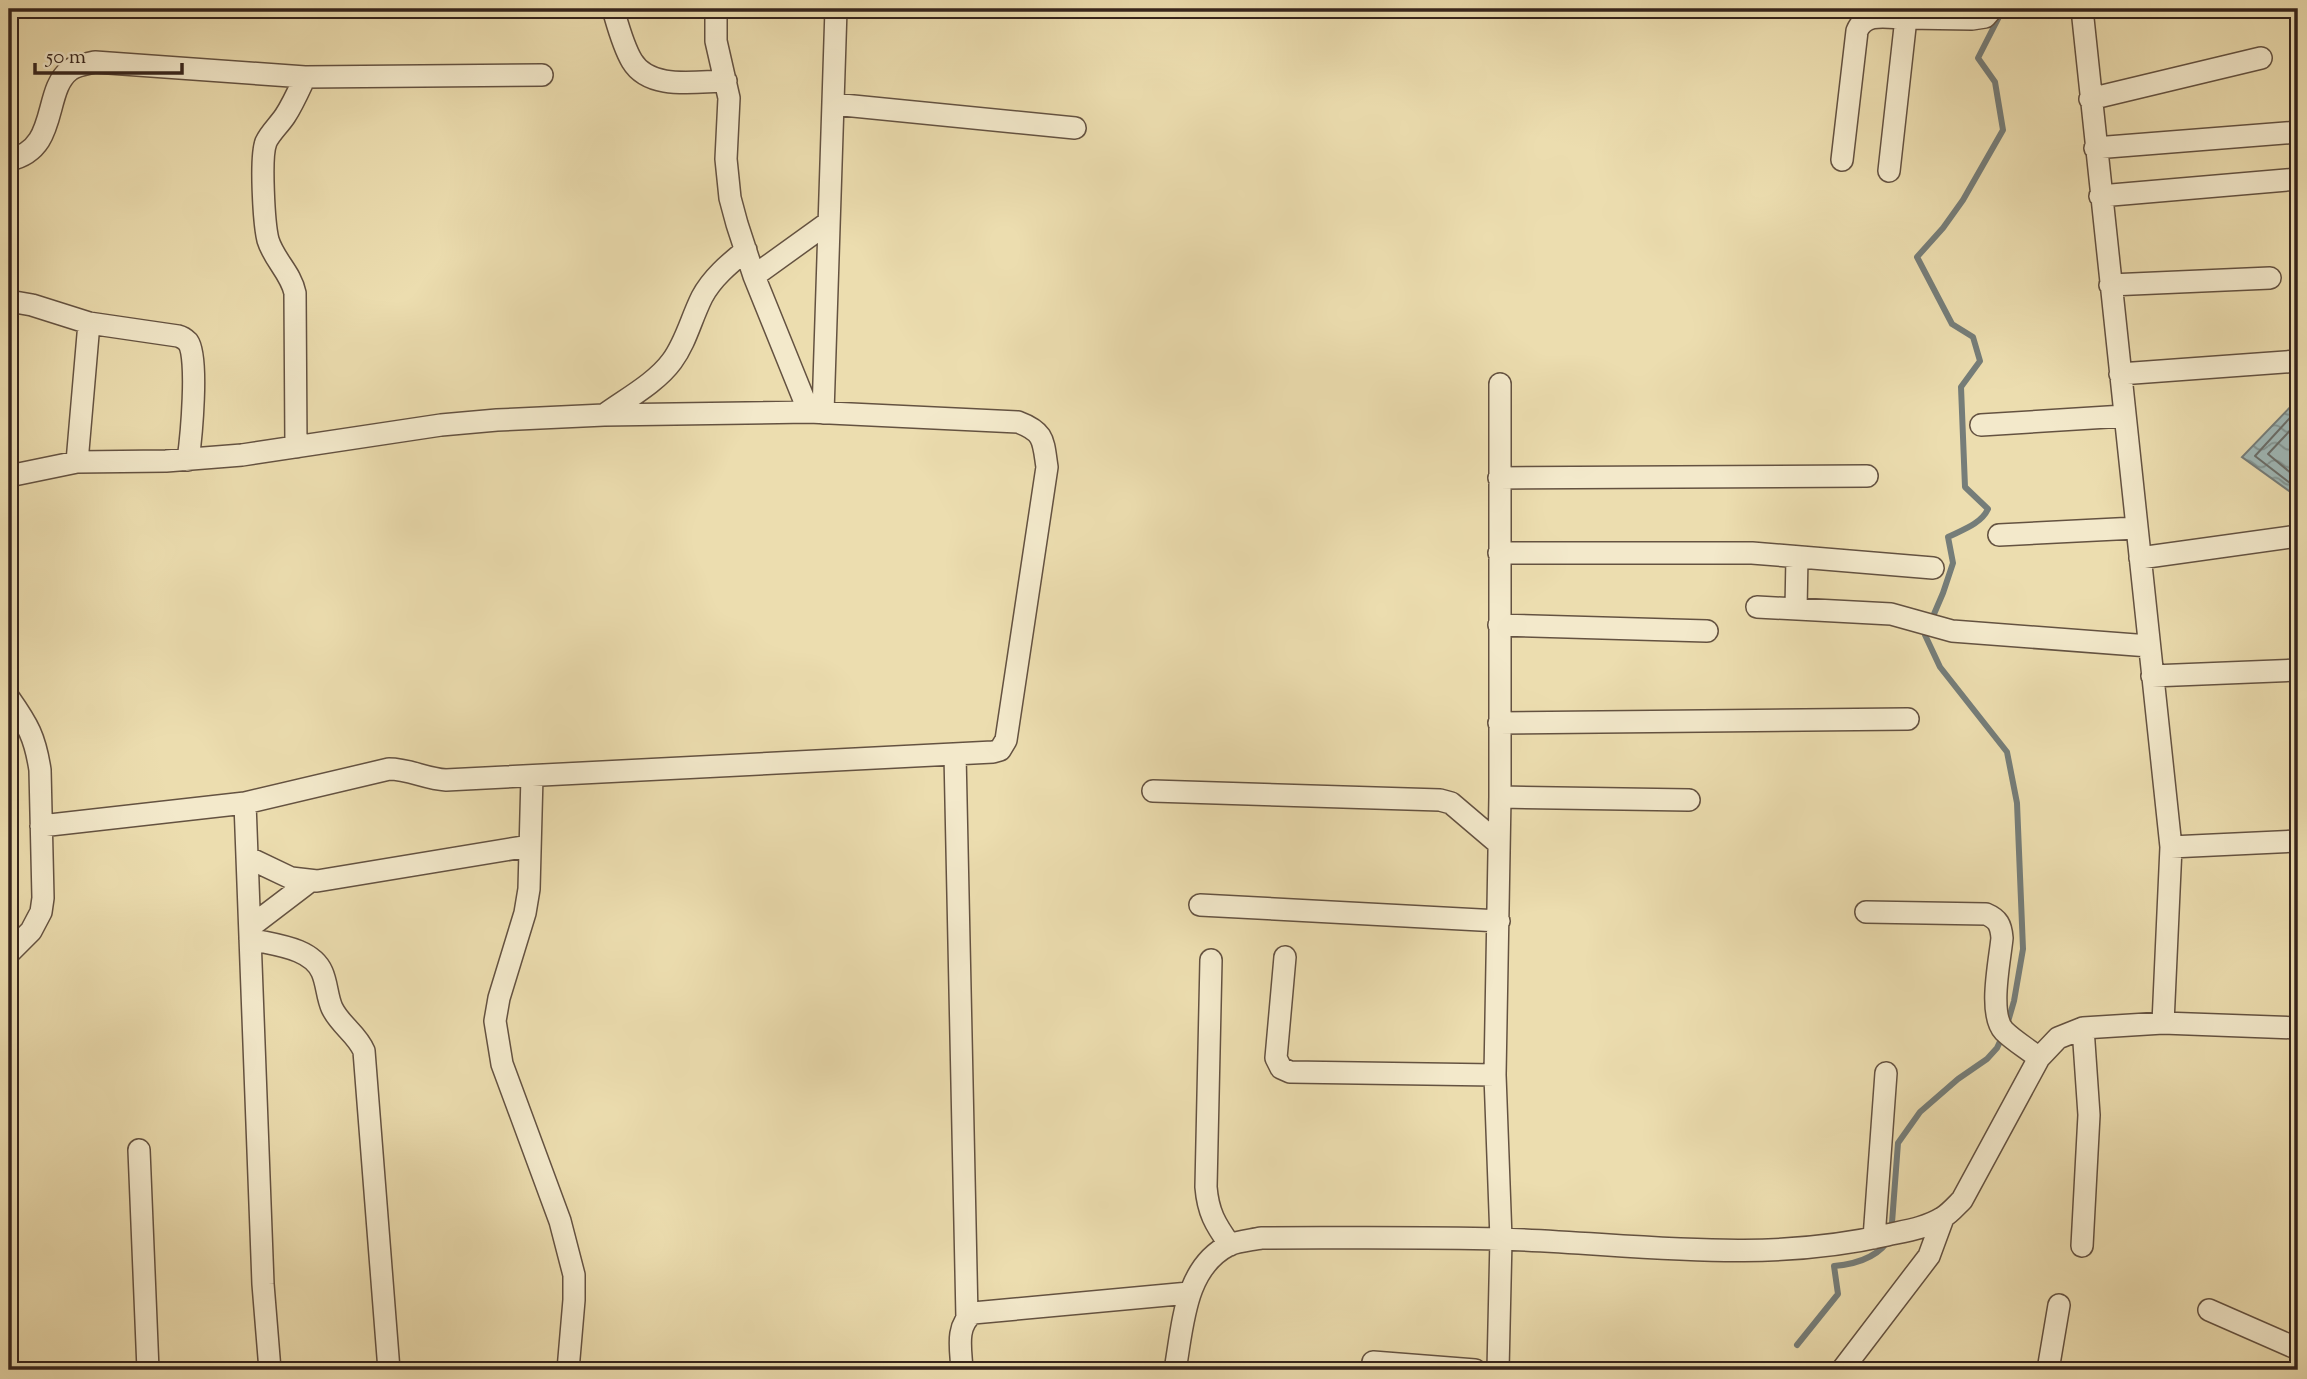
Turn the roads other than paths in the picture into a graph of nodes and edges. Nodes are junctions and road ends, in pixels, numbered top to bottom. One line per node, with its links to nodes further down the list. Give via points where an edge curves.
1 (613, 9): 11 (street, via 633,64 643,73 671,82)
2 (716, 9): 11 (street, via 716,41)
3 (836, 9): 13 (street)
4 (1992, 9): 6 (street, via 1985,17)
5 (2082, 9): 12 (street)
6 (1949, 14): 7 (street)
7 (1906, 18): 18 (street, via 1861,22); 19 (street)
8 (2261, 58): 12 (street)
9 (542, 75): 10 (street)
10 (305, 77): 17 (street, via 95,62 80,65 64,76 35,145); 36 (street, via 263,153 267,234 295,293)
11 (726, 81): 23 (street, via 727,177)
12 (2090, 99): 16 (street)
13 (833, 104): 14 (street); 22 (street)
14 (1075, 128)
15 (2298, 132): 16 (street)
16 (2095, 148): 21 (street)
17 (9, 160)
18 (1842, 160)
19 (1889, 172)
20 (2298, 178): 21 (street)
21 (2100, 195): 26 (street)
22 (829, 222): 24 (street); 32 (street)
23 (746, 250): 24 (street); 33 (street, via 707,289 670,364)
24 (754, 276): 32 (street)
25 (2270, 278): 26 (street)
26 (2110, 285): 30 (street)
27 (9, 301): 28 (street)
28 (89, 323): 37 (street, via 178,336 188,342 193,405); 38 (street)
29 (2298, 361): 30 (street)
30 (2120, 374): 34 (street)
31 (1500, 384): 41 (street)
32 (816, 413): 33 (street); 59 (street, via 1018,422 1033,428 1043,441 1047,467 1006,740 993,752)
33 (604, 415): 36 (street, via 441,425)
34 (2124, 416): 35 (street); 42 (street)
35 (1981, 425)
36 (296, 447): 37 (street)
37 (188, 460): 38 (street)
38 (77, 462): 39 (street)
39 (9, 476)
40 (1867, 476): 41 (street)
41 (1499, 478): 45 (street)
42 (2136, 528): 43 (street); 47 (street)
43 (1999, 535)
44 (2298, 536): 47 (street)
45 (1499, 553): 46 (street); 51 (street)
46 (1797, 557): 48 (street); 50 (street)
47 (2140, 558): 53 (street)
48 (1933, 568)
49 (1757, 607): 50 (street)
50 (1796, 609): 53 (street, via 1891,614 1931,625)
51 (1499, 625): 52 (street); 58 (street)
52 (1707, 631)
53 (2149, 646): 55 (street)
54 (2298, 670): 55 (street)
55 (2152, 676): 69 (street)
56 (9, 698): 65 (street, via 34,738)
57 (1908, 719): 58 (street)
58 (1499, 723): 62 (street)
59 (955, 754): 60 (street); 94 (street)
60 (532, 776): 64 (street, via 446,780 389,769); 68 (street)
61 (1153, 791): 67 (street, via 1440,800 1451,803)
62 (1500, 797): 63 (street); 67 (street)
63 (1689, 800)
64 (245, 803): 65 (street); 70 (street)
65 (41, 826): 76 (street, via 41,912 31,931)
66 (2298, 841): 69 (street)
67 (1498, 843): 74 (street)
68 (529, 846): 71 (street); 100 (street, via 525,913 495,1021 502,1064 560,1221 574,1275)
69 (2171, 847): 79 (street)
70 (247, 858): 71 (street); 75 (street)
71 (309, 881): 75 (street)
72 (1200, 905): 74 (street)
73 (1866, 912): 82 (street, via 1986,914 1996,918 2002,938 1997,1021)
74 (1499, 921): 84 (street)
75 (250, 933): 98 (street); 99 (street, via 312,959 322,972 333,1011 365,1051)
76 (9, 953)
77 (1285, 957): 84 (street, via 1276,1058 1281,1068 1290,1072)
78 (1211, 960): 89 (street, via 1206,1187 1208,1208)
79 (2163, 1023): 80 (street); 81 (street)
80 (2083, 1028): 82 (street, via 2058,1038); 90 (street, via 2089,1115)
81 (2298, 1028)
82 (2039, 1058): 86 (street, via 1962,1200)
83 (1886, 1073): 87 (street)
84 (1495, 1076): 88 (street)
85 (139, 1150): 97 (street)
86 (1943, 1218): 87 (street); 105 (street, via 1929,1256)
87 (1880, 1237): 88 (street, via 1788,1250 1724,1252)
88 (1501, 1239): 89 (street, via 1261,1238); 104 (street)
89 (1230, 1245): 91 (street, via 1205,1264)
90 (2082, 1246)
91 (1189, 1293): 94 (street, via 973,1313); 102 (street)
92 (2059, 1305): 106 (street)
93 (2209, 1310): 95 (street)
94 (967, 1318): 101 (street, via 960,1336)
95 (2298, 1349)
96 (1373, 1362): 103 (street)
97 (148, 1370)
98 (270, 1370)
99 (389, 1370)
100 (568, 1370)
101 (962, 1370)
102 (1175, 1370)
103 (1475, 1370)
104 (1498, 1370)
105 (1842, 1370)
106 (2048, 1370)

